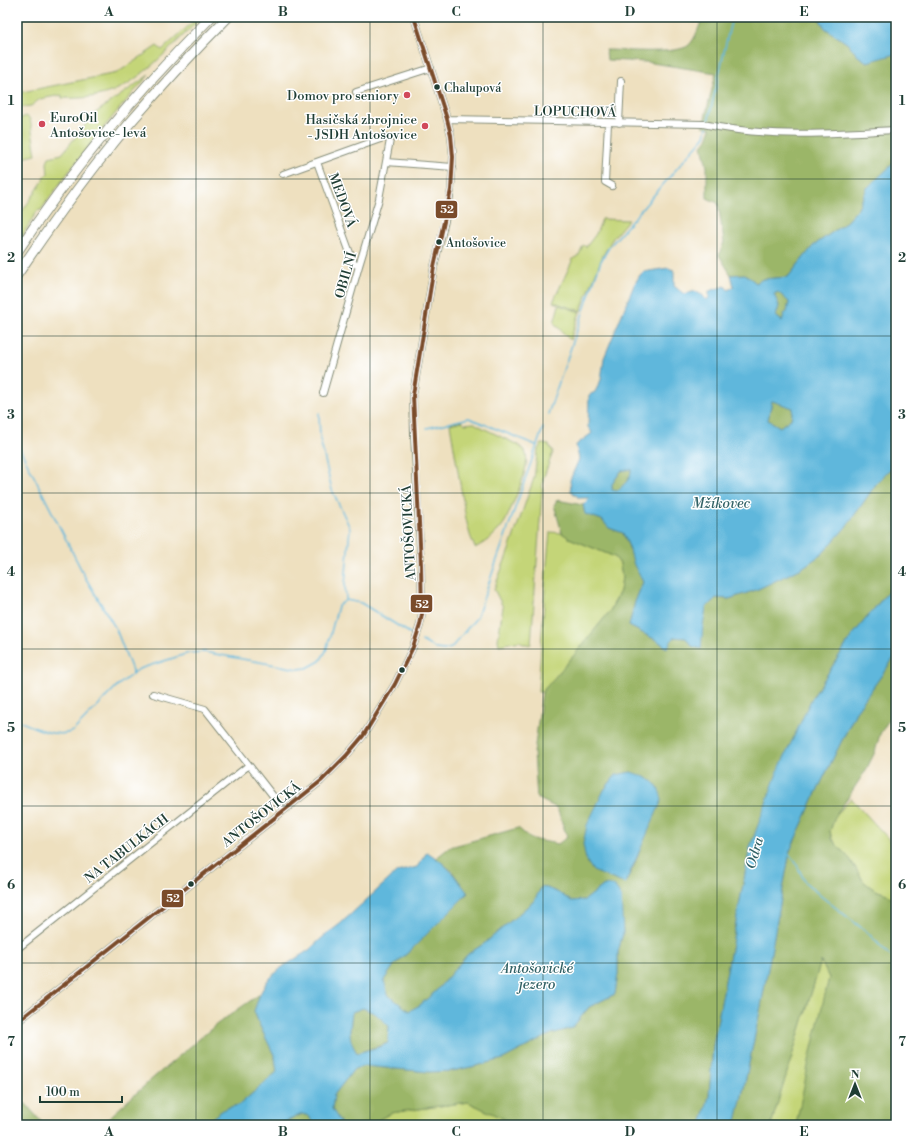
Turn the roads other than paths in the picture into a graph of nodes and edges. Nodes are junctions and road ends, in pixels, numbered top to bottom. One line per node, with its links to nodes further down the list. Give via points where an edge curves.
1 (211, 17): 16 (highway, via 154,76 111,127 73,174)
2 (228, 17): 18 (highway, via 129,124 57,217)
3 (414, 17): 4 (street, ANTOŠOVICKÁ)
4 (430, 66): 6 (street); 7 (street, ANTOŠOVICKÁ)
5 (621, 81): 9 (street)
6 (356, 92)
7 (447, 119): 8 (street, LOPUCHOVÁ); 13 (street, ANTOŠOVICKÁ)
8 (608, 123): 9 (street, LOPUCHOVÁ); 15 (street, via 606,182)
9 (619, 123): 10 (street, LOPUCHOVÁ, via 703,124 758,133 839,134)
10 (896, 130)
11 (317, 162): 12 (street, OBILNÍ, via 386,137 390,140); 14 (street); 17 (street, MEDOVÁ, via 354,264)
12 (386, 162): 13 (street); 17 (street, OBILNÍ, via 379,199)
13 (453, 167): 22 (street, ANTOŠOVICKÁ, via 448,208 434,267 413,395 422,565 420,625 413,647 395,684 364,736 321,781)
14 (283, 174)
15 (612, 186)
16 (17, 252)
17 (359, 266): 19 (street, OBILNÍ)
18 (17, 275)
19 (323, 393)
20 (153, 694): 21 (street, via 205,709)
21 (249, 765): 22 (street); 23 (street, NA TABULKÁCH)
22 (284, 810): 24 (street, ANTOŠOVICKÁ)
23 (17, 949)
24 (17, 1022)

